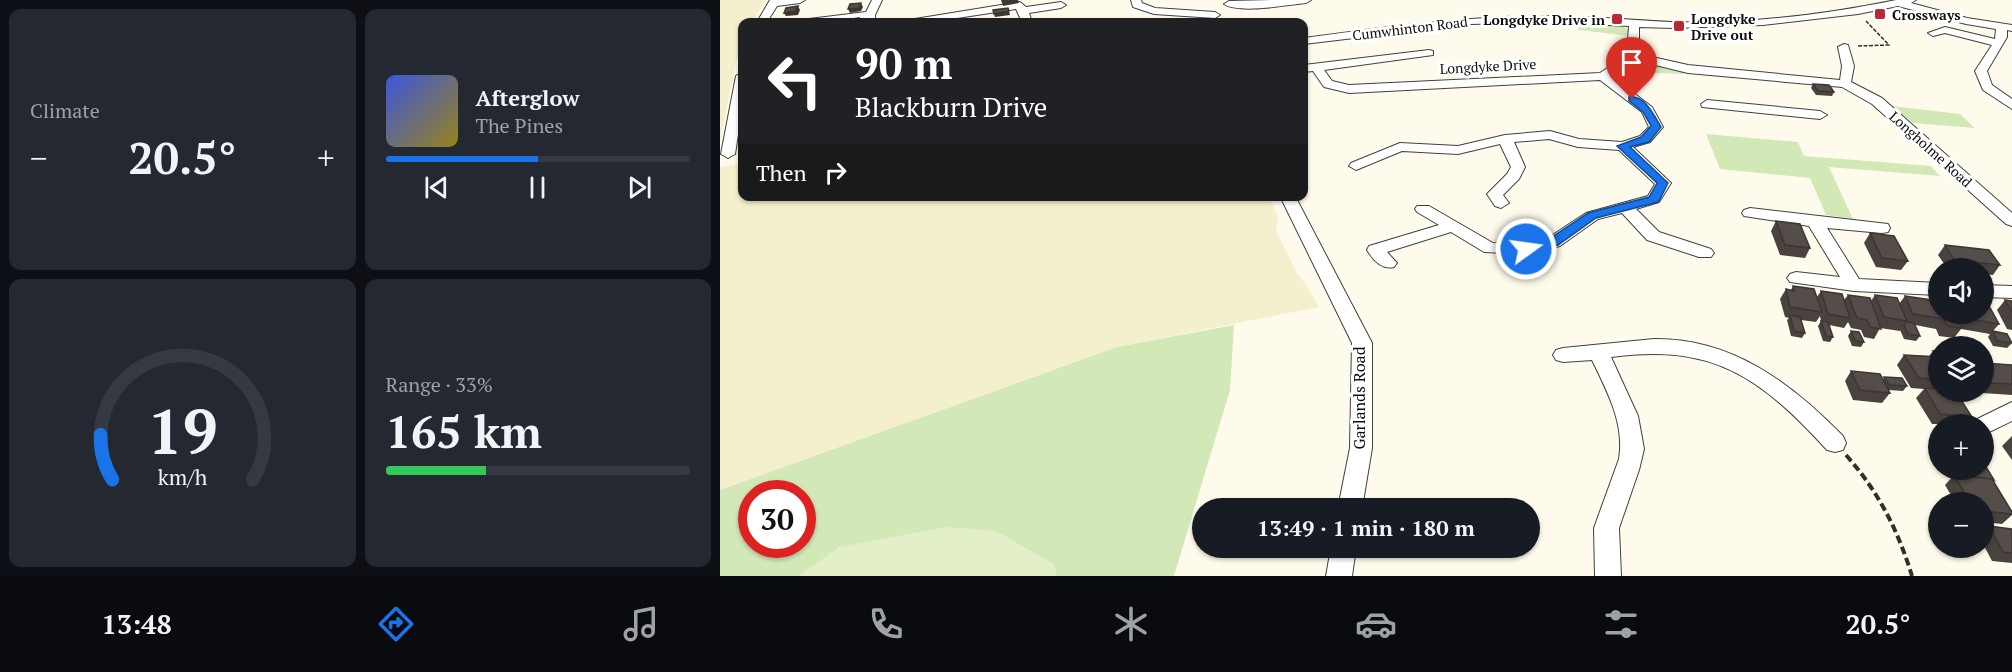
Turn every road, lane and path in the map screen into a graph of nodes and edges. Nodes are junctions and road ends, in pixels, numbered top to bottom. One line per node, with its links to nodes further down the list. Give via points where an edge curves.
1 (800, 0): 5 (street)
2 (877, 0): 12 (street)
3 (1136, 0): 15 (street, via 1137,5 1154,11)
4 (1306, 0): 6 (street, via 1255,5)
5 (774, 2): 11 (street)
6 (1232, 2): 16 (street)
7 (1906, 2): 10 (street, Cumwhinton Road); 18 (street, via 1966,21)
8 (1061, 5): 9 (street)
9 (1021, 8): 13 (street); 14 (street)
10 (1866, 9): 17 (street, Cumwhinton Road, via 1763,22); 22 (path, via 1865,20 1890,45)
11 (764, 18)
12 (870, 18)
13 (945, 18)
14 (1025, 18)
15 (1206, 18)
16 (1215, 18)
17 (1634, 24): 20 (street, Cumwhinton Road, via 1550,19 1471,21); 24 (street)
18 (2006, 28): 21 (street)
19 (1933, 33): 21 (street, via 1945,30)
20 (1308, 40)
21 (1998, 43): 31 (street, via 1980,71 1987,87)
22 (1844, 47): 27 (street, via 1848,66)
23 (1428, 53): 25 (street, Longdyke Drive)
24 (1633, 56): 26 (street); 28 (street, Longholme Road, via 1688,69)
25 (1310, 68): 26 (street, Longdyke Drive, via 1328,84 1349,88)
26 (1603, 76): 34 (street, via 1647,110 1656,127 1645,139)
27 (1845, 84): 28 (street, Longholme Road); 42 (street, Longholme Road, via 1877,100)
28 (1752, 92): 30 (street); 32 (street)
29 (738, 102): 35 (street)
30 (1707, 104)
31 (2012, 105)
32 (1820, 115)
33 (1505, 139): 34 (street, via 1550,135 1578,143); 36 (street, via 1458,150 1400,147); 38 (street, via 1518,167 1495,194)
34 (1623, 146): 39 (street, via 1663,183 1654,199)
35 (730, 154)
36 (1356, 166)
37 (1290, 201): 58 (street, Garlands Road, via 1362,343 1361,448)
38 (1501, 203)
39 (1626, 207): 44 (street, via 1592,216 1554,242 1526,249 1490,248); 46 (street, via 1653,236)
40 (1424, 209): 44 (street)
41 (1750, 213): 43 (street)
42 (2012, 221)
43 (1815, 222): 45 (street); 49 (street)
44 (1452, 226): 47 (street, via 1375,250)
45 (1882, 228)
46 (1705, 253)
47 (1388, 262)
48 (1796, 278): 49 (street)
49 (1854, 285): 50 (street)
50 (1928, 289)
51 (1994, 291): 52 (street)
52 (2012, 292)
53 (1598, 352): 54 (street); 57 (street, via 1670,346 1725,358 1767,379); 61 (street, via 1616,390 1632,440 1629,465 1608,519 1604,541)
54 (1563, 356)
55 (2012, 411): 56 (street)
56 (1994, 420)
57 (1835, 443): 62 (path, via 1866,476 1904,547)
58 (1352, 498)
59 (1342, 558): 60 (street)
60 (1339, 576)
61 (1608, 576)
62 (1912, 576)

